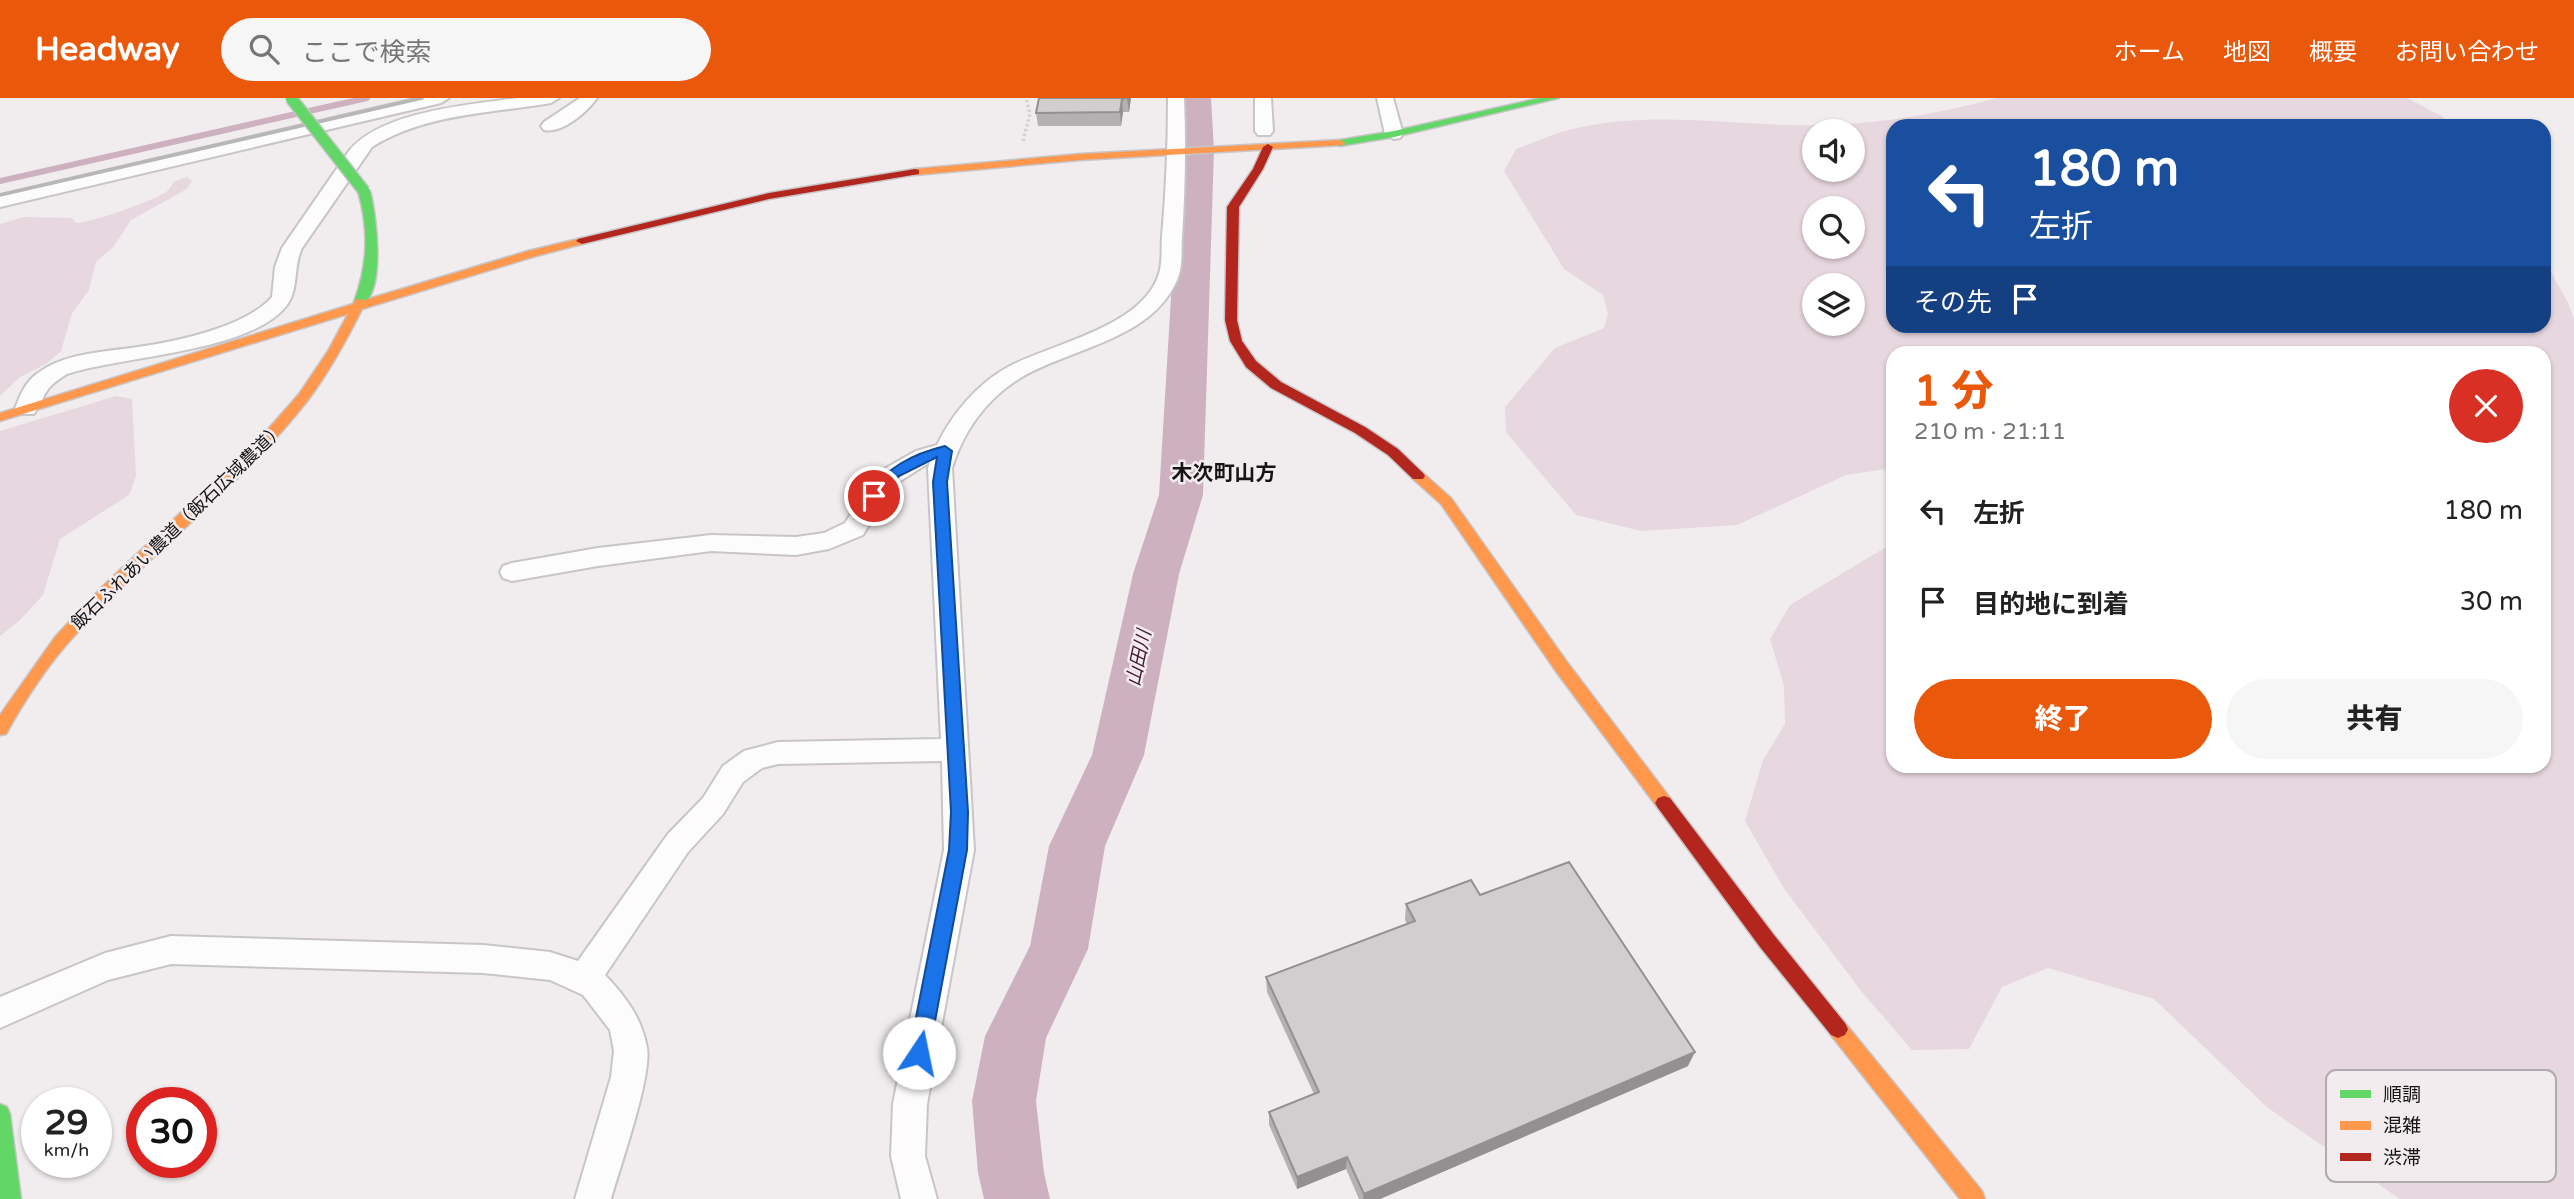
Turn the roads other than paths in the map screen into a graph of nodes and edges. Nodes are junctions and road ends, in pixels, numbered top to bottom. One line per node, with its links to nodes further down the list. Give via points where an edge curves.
1 (291, 98): 14 (street, 飯石ふれあい農道（飯石広域農道）, bridge, via 364,191 374,249)
2 (441, 98): 13 (street)
3 (551, 98): 15 (street, via 444,116 372,138 356,153 293,248 285,268 285,293 271,310 176,345 63,368 34,389)
4 (589, 98): 9 (street)
5 (1176, 98): 12 (street)
6 (1264, 98): 11 (street)
7 (1385, 98): 10 (street)
8 (1554, 98): 10 (street)
9 (550, 126)
10 (1394, 134): 11 (street, via 1338,143)
11 (1266, 139): 12 (street); 27 (street, via 1258,169 1233,207 1231,320 1236,341 1251,364 1276,385 1393,452 1446,501 1561,666 1759,930)
12 (1182, 152): 14 (street, via 972,166 769,196 532,253); 17 (street, via 1169,269 1159,293 1131,318 1043,358 994,387 975,406)
13 (0, 201)
14 (359, 306): 15 (street); 19 (street, 飯石ふれあい農道（飯石広域農道）, via 329,361 284,423 63,637)
15 (26, 409): 16 (street)
16 (0, 417)
17 (945, 451): 18 (street, via 924,456 894,473 883,482 854,529 830,541 796,546 710,543); 20 (street, via 940,482)
18 (512, 572)
19 (0, 729)
20 (956, 750): 21 (street, via 778,753 754,759 733,774 713,806 678,843); 26 (street, via 958,850 910,1104 908,1156)
21 (584, 979): 22 (street, via 550,966 483,959 171,950 116,962); 25 (street, via 612,1005 625,1026 631,1051 628,1077)
22 (0, 1013)
23 (0, 1114): 24 (street)
24 (10, 1199)
25 (593, 1199)
26 (919, 1199)
27 (1974, 1199)

